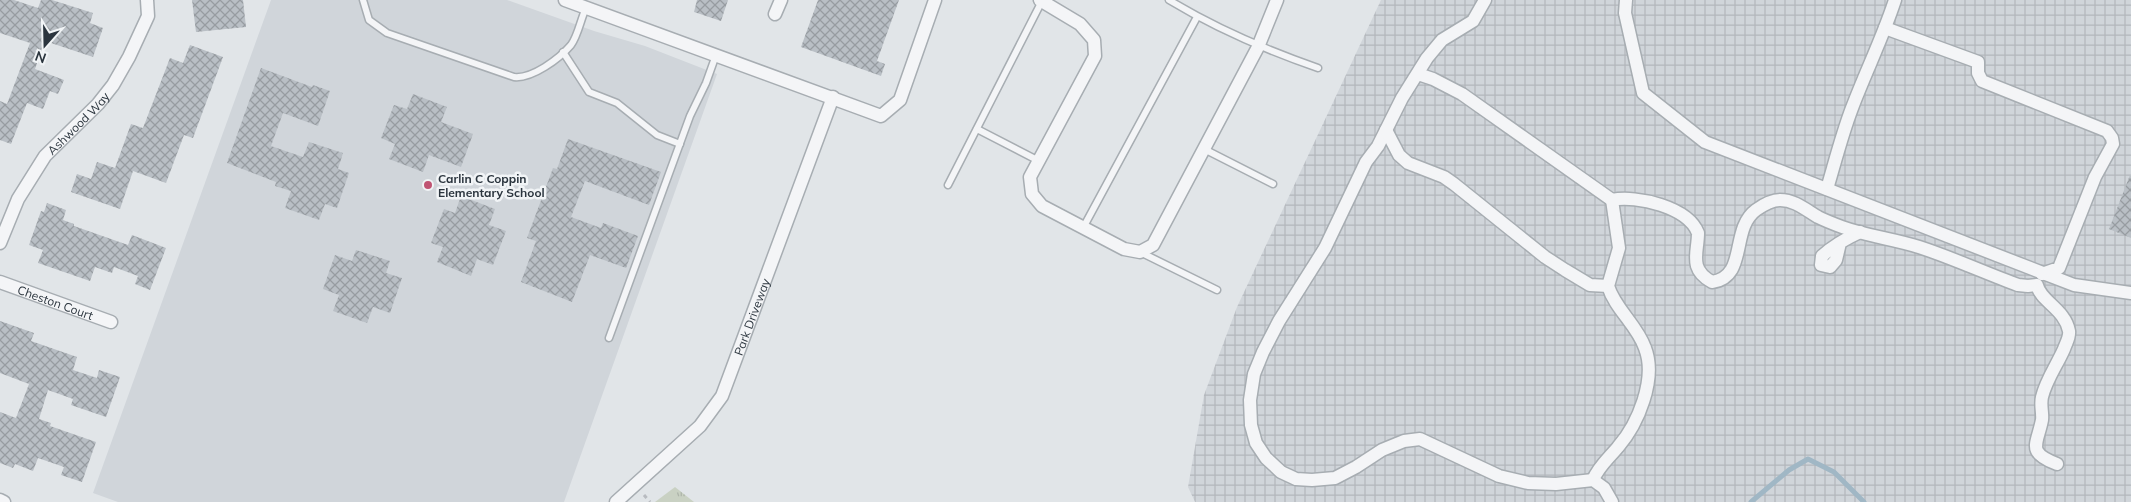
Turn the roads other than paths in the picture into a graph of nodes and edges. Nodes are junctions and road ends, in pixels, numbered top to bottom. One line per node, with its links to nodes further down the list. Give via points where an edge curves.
1 (148, 0): 33 (street, Ashwood Way, via 148,16 113,85 39,164 18,199)
2 (363, 0): 17 (lane, via 369,20 388,33 514,77 532,75)
3 (565, 0): 12 (street)
4 (781, 0): 13 (street)
5 (935, 0): 21 (street, via 900,100 880,116)
6 (1041, 0): 22 (lane); 26 (street, via 1080,24 1094,40 1095,56)
7 (1169, 0): 14 (lane)
8 (1277, 0): 16 (street)
9 (1485, 0): 20 (street, via 1473,21 1442,40)
10 (1626, 0): 29 (street, via 1624,13 1642,93 1705,142)
11 (1896, 0): 15 (street)
12 (586, 8): 17 (lane, via 572,44); 18 (street)
13 (775, 14)
14 (1197, 17): 16 (lane); 31 (lane)
15 (1885, 28): 29 (street, via 1851,110); 36 (street, via 1978,62 1982,81 2107,131 2112,138 2113,144 2095,177 2059,268)
16 (1258, 47): 19 (lane); 25 (street)
17 (563, 52): 24 (lane, via 589,92 617,103 657,135)
18 (716, 55): 21 (street); 24 (lane)
19 (1318, 68)
20 (1418, 74): 23 (street); 30 (street, via 1462,94)
21 (833, 97): 48 (street, Park Driveway, via 722,396 700,426)
22 (978, 129): 26 (lane); 28 (lane)
23 (1386, 130): 39 (street, via 1408,163 1444,177 1565,270 1590,284); 45 (street, via 1362,170 1325,248 1279,321 1254,374 1251,425 1256,444 1281,472 1296,479 1334,478 1382,450 1404,441 1420,440 1499,476 1528,483)
24 (680, 144): 43 (lane)
25 (1204, 148): 27 (lane); 35 (street, via 1153,245)
26 (1039, 161): 31 (street, via 1030,178 1032,194 1042,206)
27 (1273, 184)
28 (948, 185)
29 (1827, 189): 36 (street)
30 (1612, 200): 32 (street, via 1620,198 1656,203 1685,218 1698,233 1695,251 1698,267 1712,282 1726,278 1731,271 1744,224 1755,211 1769,203 1790,201 1830,222); 39 (street, via 1619,248)
31 (1083, 228): 35 (street, via 1124,249)
32 (1860, 232): 34 (street); 38 (street, via 1920,247 2018,285)
33 (0, 243)
34 (1840, 244)
35 (1140, 252): 40 (lane)
36 (2042, 273): 38 (street); 41 (street, via 2074,285)
37 (0, 282): 42 (street, Cheston Court)
38 (2037, 285): 44 (street, via 2042,296 2057,308 2066,321 2069,332 2042,396 2042,419 2035,444 2041,456)
39 (1608, 286): 45 (street, via 1639,333 1646,350 1648,372 1637,419)
40 (1217, 290)
41 (2131, 293)
42 (111, 322)
43 (609, 338)
44 (2057, 464)
45 (1593, 480): 49 (street, via 1604,488)
46 (0, 500): 47 (street)
47 (4, 502)
48 (616, 502)
49 (1612, 502)

